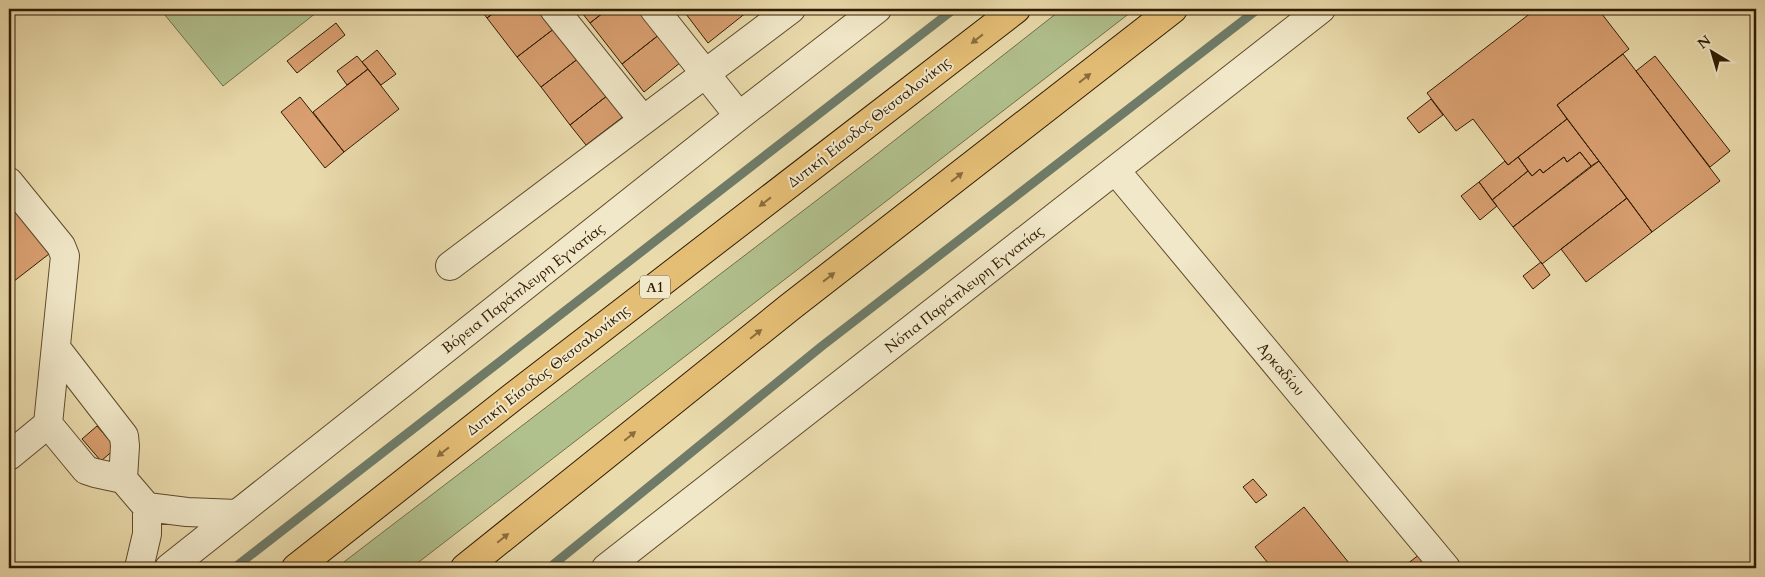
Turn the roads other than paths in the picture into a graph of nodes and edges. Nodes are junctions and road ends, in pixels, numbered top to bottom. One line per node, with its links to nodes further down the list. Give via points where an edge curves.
1 (554, 9): 11 (street)
2 (654, 9): 9 (street)
3 (791, 9): 8 (street)
4 (877, 9): 10 (street, Βόρεια Παράπλευρη Εγνατίας)
5 (1016, 9): 23 (highway, Δυτική Είσοδος Θεσσαλονίκης / Α1, one-way to 23)
6 (1173, 9): 24 (highway, one-way to 6, via 790,307)
7 (1321, 9): 12 (street, Νότια Παράπλευρη Εγνατίας)
8 (764, 17): 9 (street)
9 (705, 73): 10 (street); 11 (street)
10 (739, 116): 20 (street, Βόρεια Παράπλευρη Εγνατίας)
11 (643, 120): 14 (street)
12 (1116, 171): 25 (street, Νότια Παράπλευρη Εγνατίας); 26 (street, Αρκαδίου)
13 (9, 182): 15 (street, via 64,251)
14 (450, 266)
15 (56, 348): 16 (street); 18 (street, via 124,436)
16 (48, 424): 17 (street); 18 (street, via 86,470)
17 (9, 456)
18 (123, 479): 19 (street)
19 (147, 507): 20 (street); 21 (street, via 147,534)
20 (236, 514): 22 (street, Βόρεια Παράπλευρη Εγνατίας)
21 (140, 568)
22 (169, 568)
23 (296, 568)
24 (465, 568)
25 (606, 568)
26 (1446, 568)

